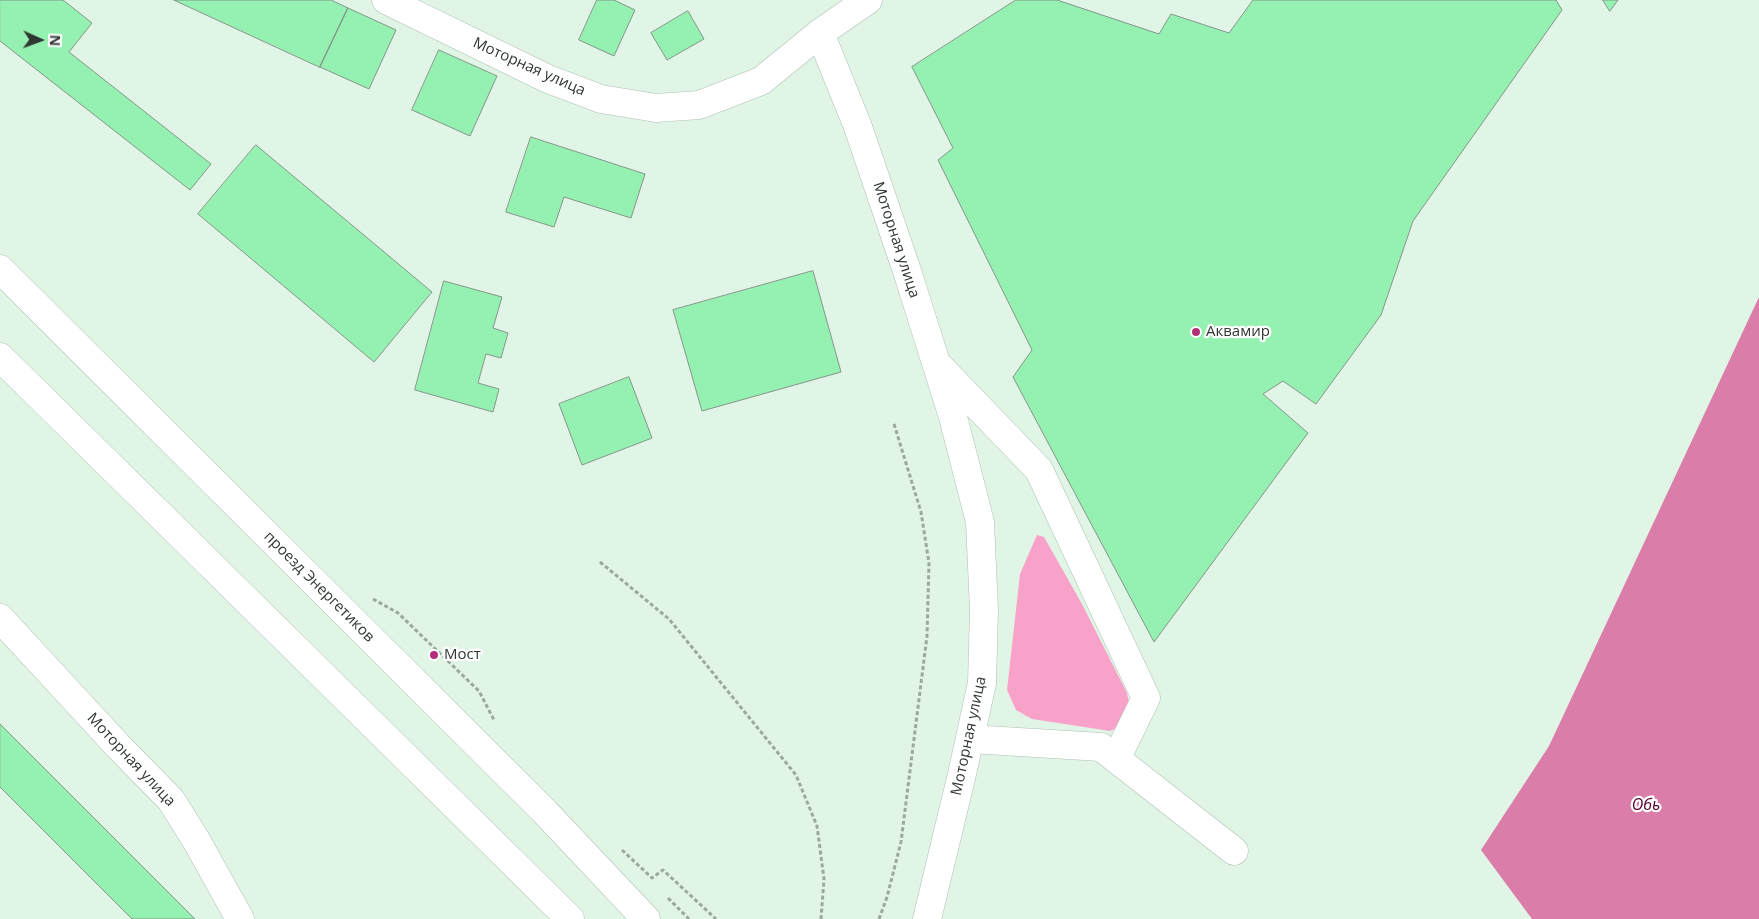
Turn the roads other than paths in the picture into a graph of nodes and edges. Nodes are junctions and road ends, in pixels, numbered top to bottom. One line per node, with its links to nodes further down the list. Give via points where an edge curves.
1 (386, 0): 3 (street, Моторная улица, via 548,79 601,99 656,108 699,105 761,81)
2 (868, 0): 3 (street)
3 (820, 33): 6 (street, Моторная улица, via 858,127)
4 (0, 269): 11 (street, проезд Энергетиков, via 538,805)
5 (0, 357): 13 (street)
6 (936, 362): 8 (street, Моторная улица, via 980,522 984,610 982,682); 9 (street, via 1039,470 1146,698)
7 (0, 618): 12 (street, Моторная улица, via 171,800)
8 (970, 739): 9 (street, via 1101,747); 14 (street, Моторная улица)
9 (1116, 759): 10 (street)
10 (1234, 851)
11 (640, 914)
12 (240, 919)
13 (570, 919)
14 (926, 919)

